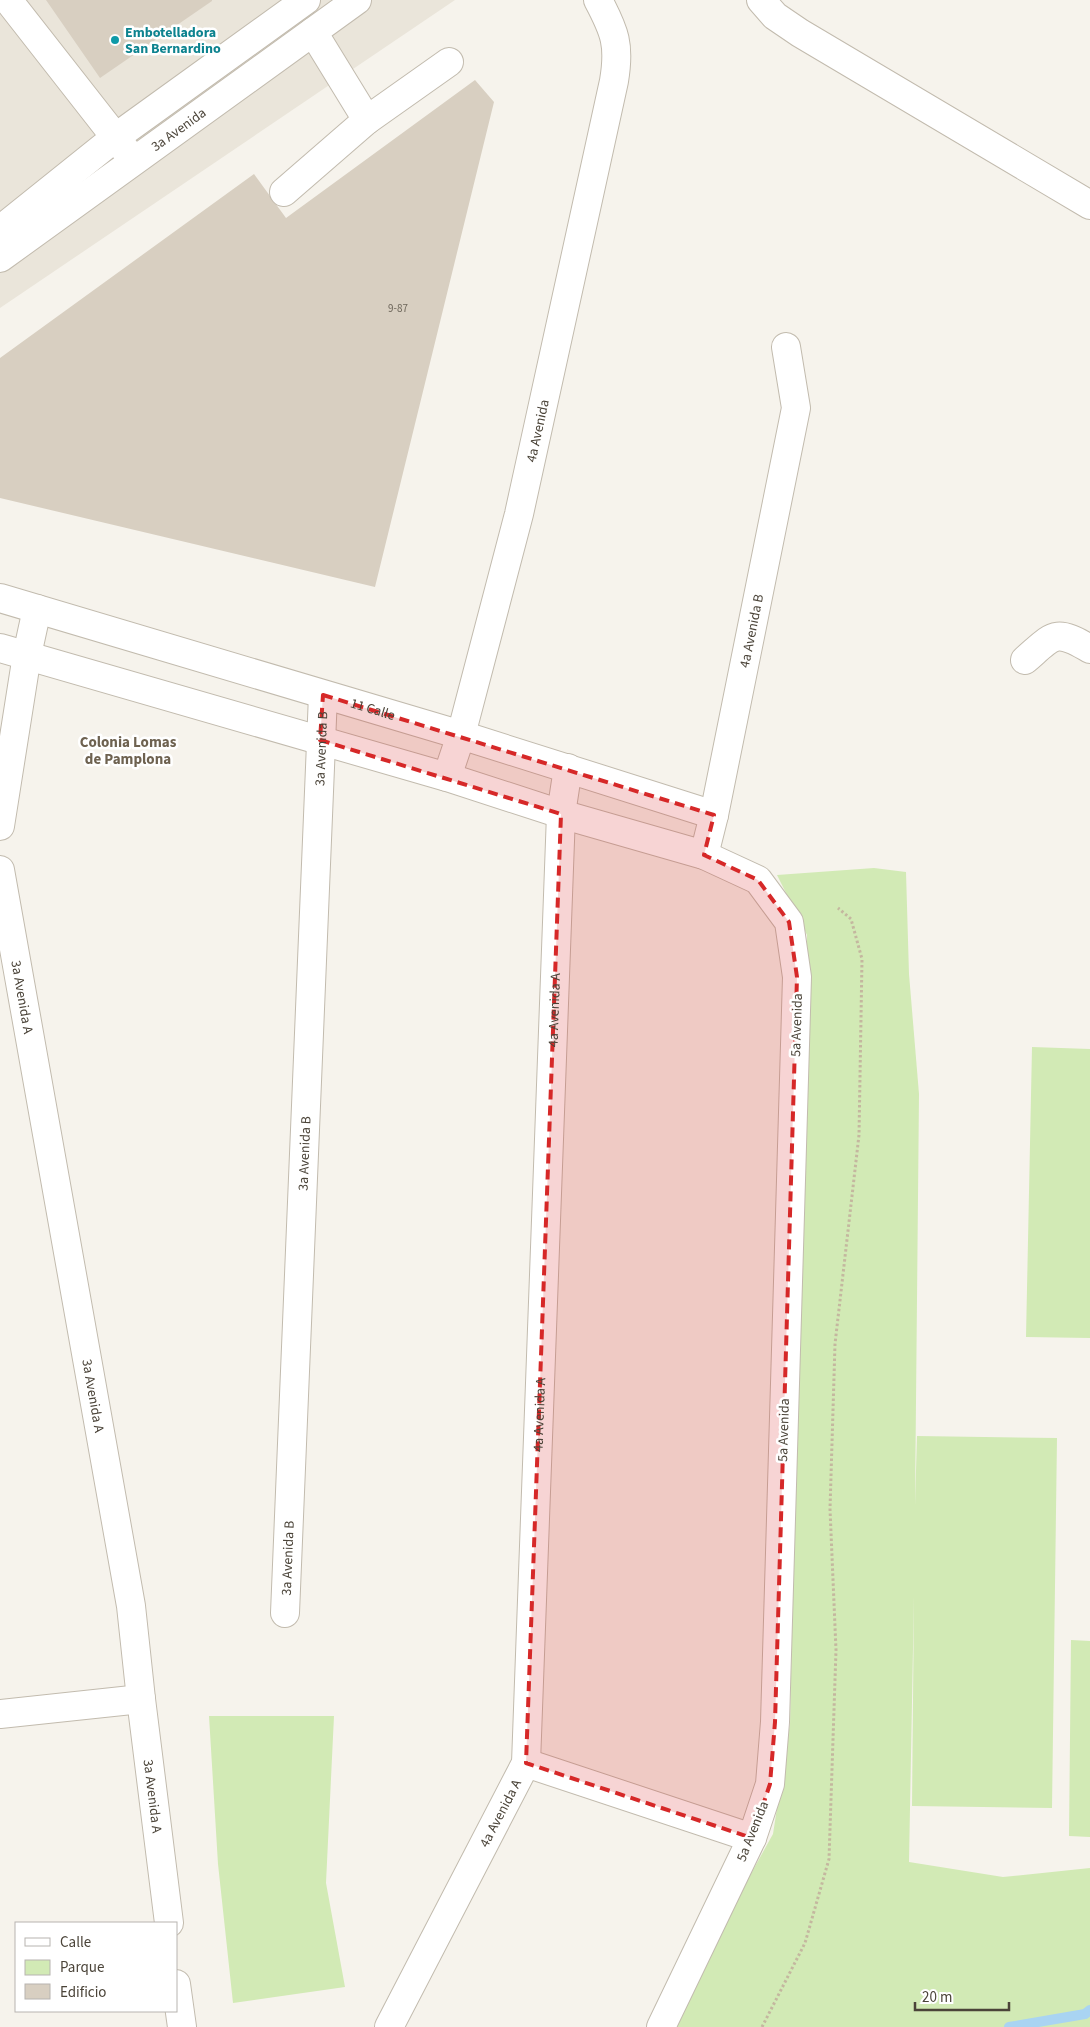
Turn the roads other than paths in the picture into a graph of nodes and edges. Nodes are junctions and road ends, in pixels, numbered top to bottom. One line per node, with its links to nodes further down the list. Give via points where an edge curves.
1 (8, 0): 9 (street)
2 (306, 0): 9 (street)
3 (358, 0): 6 (street, 3a Avenida)
4 (598, 0): 23 (street, 4a Avenida, via 612,25 618,54 614,81 519,514)
5 (761, 0): 12 (street, via 775,16 800,32)
6 (313, 32): 8 (street); 10 (street, 3a Avenida)
7 (449, 62): 8 (street)
8 (367, 120): 11 (street)
9 (116, 138): 10 (street); 13 (street)
10 (134, 161): 14 (street, 3a Avenida)
11 (284, 192)
12 (1090, 205)
13 (0, 230)
14 (0, 258)
15 (786, 348): 28 (street, 4a Avenida B, via 796,408)
16 (0, 598): 17 (street, 11 Calle)
17 (37, 609): 20 (street); 22 (street, 11 Calle)
18 (0, 648): 20 (street)
19 (1090, 649): 21 (street, via 1062,635 1052,637)
20 (27, 655): 24 (street); 29 (street)
21 (1025, 660)
22 (323, 695): 23 (street, 11 Calle); 24 (street, 3a Avenida B)
23 (462, 735): 25 (street, 11 Calle); 26 (street, 4a Avenida)
24 (320, 740): 26 (street); 32 (street, 3a Avenida B)
25 (568, 768): 27 (street, 4a Avenida A); 28 (street, 11 Calle)
26 (447, 777): 27 (street)
27 (561, 814): 30 (street); 35 (street, 4a Avenida A)
28 (714, 815): 30 (street, 4a Avenida B)
29 (0, 826)
30 (704, 855): 36 (street, 5a Avenida, via 758,880 789,922 797,977 775,1722 770,1784)
31 (0, 870): 33 (street, 3a Avenida A, via 132,1606)
32 (285, 1613)
33 (141, 1699): 34 (street); 37 (street, 3a Avenida A)
34 (0, 1714)
35 (526, 1763): 36 (street); 40 (street, 4a Avenida A)
36 (752, 1838): 41 (street, 5a Avenida)
37 (169, 1922)
38 (178, 1998): 39 (street)
39 (182, 2027)
40 (389, 2027)
41 (661, 2027)

